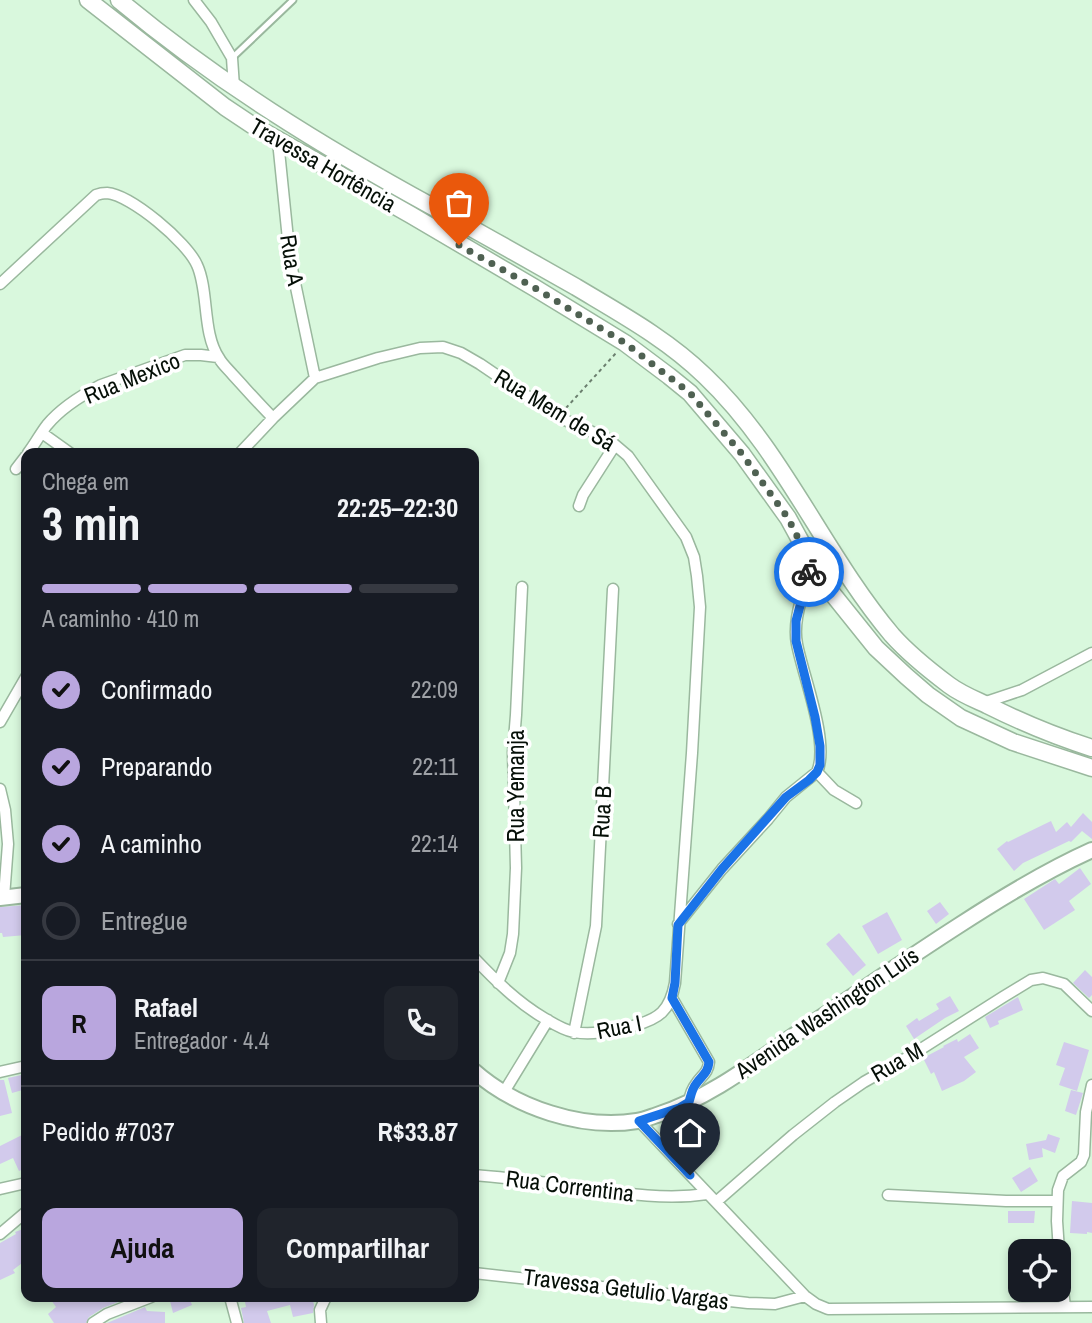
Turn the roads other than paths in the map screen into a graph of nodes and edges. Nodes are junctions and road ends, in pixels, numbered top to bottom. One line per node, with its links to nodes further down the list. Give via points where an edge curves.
1 (89, 0): 7 (main road, Travessa Hortência, via 225,107)
2 (119, 0): 6 (main road, Travessa Hortência)
3 (194, 0): 5 (street)
4 (293, 0): 5 (lane)
5 (232, 58): 6 (street)
6 (234, 88): 25 (main road, Travessa Hortência, via 624,316 681,355 746,419 893,636 950,686)
7 (278, 141): 10 (street, Rua A, via 290,259); 20 (main road, Travessa Hortência, via 625,343 690,393)
8 (0, 284): 9 (street, via 96,195 112,194 159,222 197,264)
9 (218, 357): 11 (street); 12 (street, Rua Mexico, via 185,355 102,385 58,414)
10 (315, 378): 11 (street, Rua Mem de Sá); 13 (street, Rua Mem de Sá, via 420,348 443,347 480,363 558,417)
11 (273, 418): 16 (street, Rua Mem de Sá)
12 (42, 433): 14 (street, Rua Mexico); 15 (street)
13 (615, 445): 19 (street); 35 (street, Rua Mem de Sá, via 687,537 697,576 700,607)
14 (32, 448)
15 (63, 448)
16 (245, 448)
17 (21, 463): 18 (street, Rua Mexico)
18 (16, 469)
19 (579, 506)
20 (788, 518): 28 (main road, Travessa Hortência, via 822,582 876,648 928,695 961,718); 29 (street, via 810,569 796,621 796,641 820,746)
21 (522, 587): 37 (street, Rua Yemanja, via 513,752 513,934)
22 (613, 589): 41 (street, Rua B, via 596,926)
23 (1092, 653): 25 (street, via 1022,690)
24 (21, 686): 26 (street)
25 (982, 703): 27 (main road, Travessa Hortência)
26 (0, 722)
27 (1092, 748)
28 (1092, 768)
29 (817, 772): 31 (street, via 834,790); 35 (street, via 786,797)
30 (0, 789): 34 (street, via 8,844)
31 (856, 803)
32 (1092, 850): 47 (main road, Avenida Washington Luís, via 986,908 734,1077)
33 (21, 896): 34 (main road)
34 (2, 898)
35 (678, 925): 38 (street)
36 (479, 963): 37 (street, Rua I)
37 (498, 983): 40 (street, Rua I)
38 (672, 998): 41 (street, Rua I, via 653,1020 598,1033); 47 (street, via 709,1062)
39 (1092, 1011): 55 (street, Rua M, via 1064,984 1031,980 835,1102)
40 (548, 1020): 41 (street, Rua I); 46 (street)
41 (574, 1032)
42 (21, 1067): 43 (street)
43 (0, 1072)
44 (479, 1074): 46 (main road, Avenida Washington Luís)
45 (1092, 1085): 54 (street, via 1084,1155 1063,1176)
46 (504, 1092): 48 (main road, Avenida Washington Luís, via 589,1123)
47 (689, 1102): 48 (main road, Avenida Washington Luís)
48 (639, 1121): 52 (street)
49 (479, 1175): 52 (street, Rua Correntina, via 664,1197)
50 (21, 1184): 51 (street)
51 (0, 1189)
52 (707, 1194): 55 (street)
53 (888, 1195): 54 (street)
54 (1057, 1201): 58 (street)
55 (716, 1202): 60 (street)
56 (21, 1216): 57 (street)
57 (0, 1234)
58 (1058, 1239)
59 (479, 1273): 60 (street, Travessa Getulio Vargas, via 748,1303 775,1304)
60 (805, 1296): 65 (street, via 828,1309)
61 (138, 1302): 68 (street)
62 (231, 1302): 69 (street)
63 (324, 1302): 67 (street)
64 (1064, 1302): 65 (street)
65 (1065, 1307): 66 (street)
66 (1092, 1307)
67 (321, 1320)
68 (93, 1323)
69 (237, 1323)

